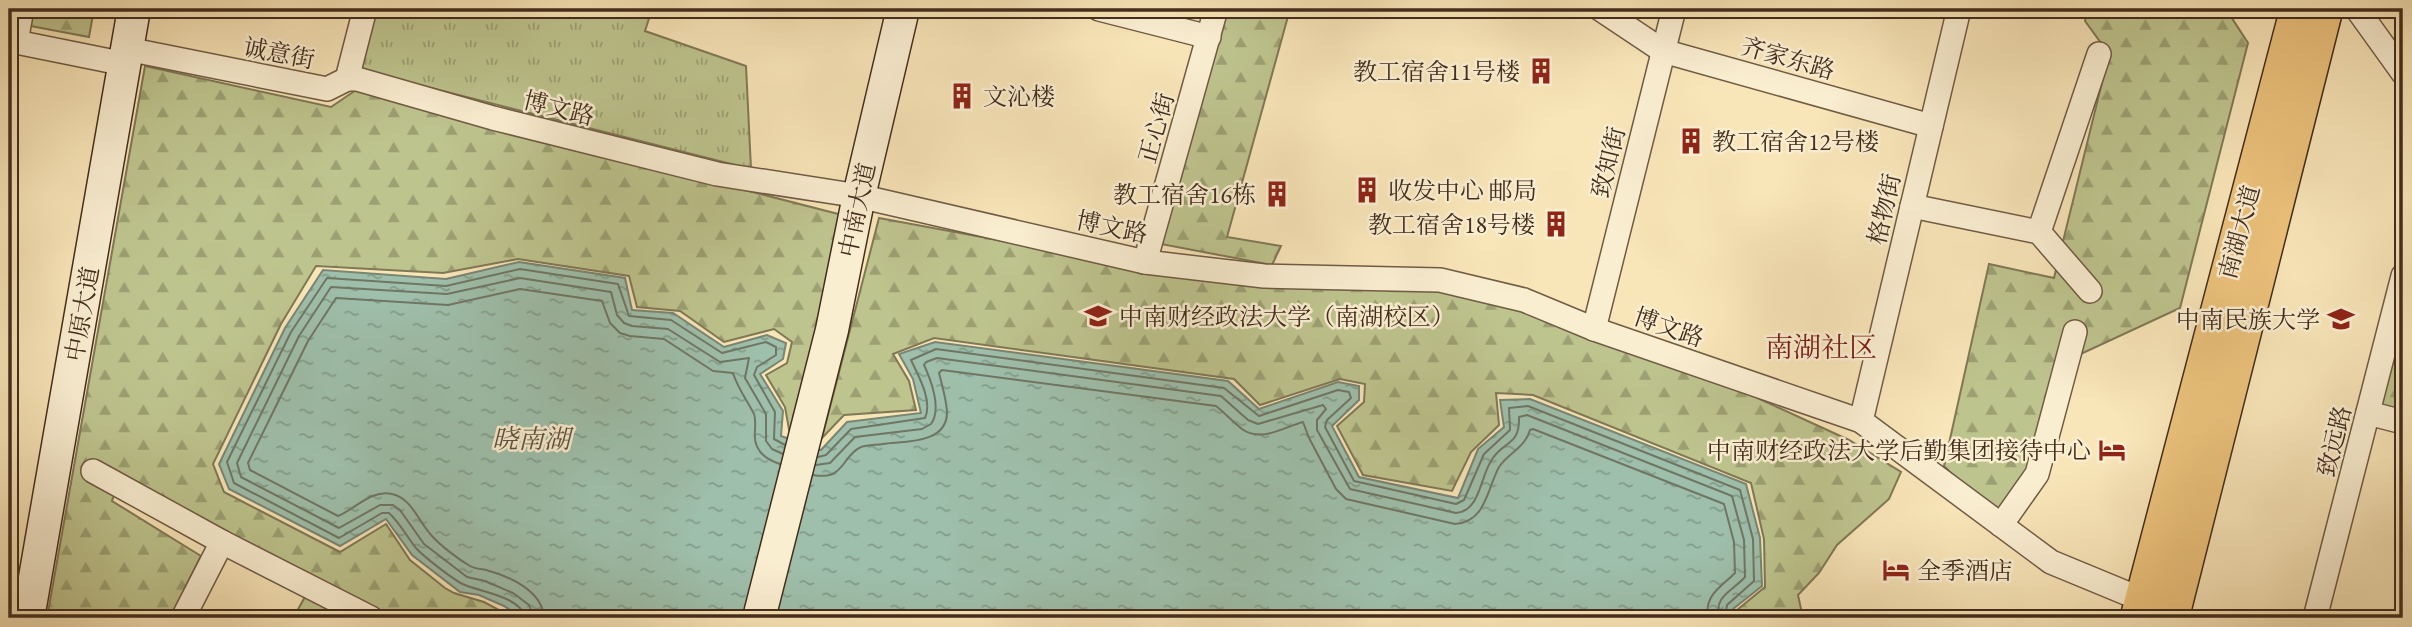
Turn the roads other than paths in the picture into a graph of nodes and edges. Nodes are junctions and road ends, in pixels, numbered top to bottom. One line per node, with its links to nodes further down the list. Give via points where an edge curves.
1 (22, 9): 14 (street)
2 (134, 9): 17 (main road, 中原大道)
3 (365, 9): 19 (street, 诚意街)
4 (903, 9): 21 (main road, 中南大道)
5 (1099, 9): 13 (street)
6 (1216, 9): 13 (street, 正心街)
7 (1600, 9): 15 (street, 齐家东路)
8 (1674, 9): 15 (street, 致知街)
9 (1959, 9): 20 (street, 格物街)
10 (2298, 9): 35 (main road, 南湖大道)
11 (2325, 9): 35 (main road, 南湖大道)
12 (2357, 9): 18 (street)
13 (1209, 37): 24 (street, 正心街)
14 (12, 42): 17 (street, 诚意街)
15 (1663, 51): 20 (street, 齐家东路); 27 (street, 致知街)
16 (2099, 54): 23 (street)
17 (126, 56): 19 (street, 诚意街, via 327,89); 36 (main road, 中原大道)
18 (2403, 74)
19 (348, 79): 21 (street, 博文路, via 718,174)
20 (1931, 125): 22 (street, 格物街)
21 (859, 196): 24 (street, 博文路); 39 (main road, 中南大道, via 832,330)
22 (1912, 206): 23 (street); 30 (street, 格物街)
23 (2039, 232): 26 (street)
24 (1145, 262): 27 (street, 博文路, via 1264,276 1440,280 1524,300)
25 (2403, 276): 29 (street, 致远路)
26 (2090, 291)
27 (1594, 329): 30 (street, 博文路)
28 (2075, 332): 33 (street, via 2037,474)
29 (2368, 413): 31 (street); 40 (street, 致远路)
30 (1861, 421): 33 (street, 博文路)
31 (2403, 422)
32 (93, 471): 34 (street)
33 (2001, 525): 35 (street, 博文路, via 2051,562)
34 (222, 542): 37 (street); 38 (street)
35 (2150, 612)
36 (28, 618)
37 (183, 618)
38 (371, 618)
39 (759, 618)
40 (2315, 618)

